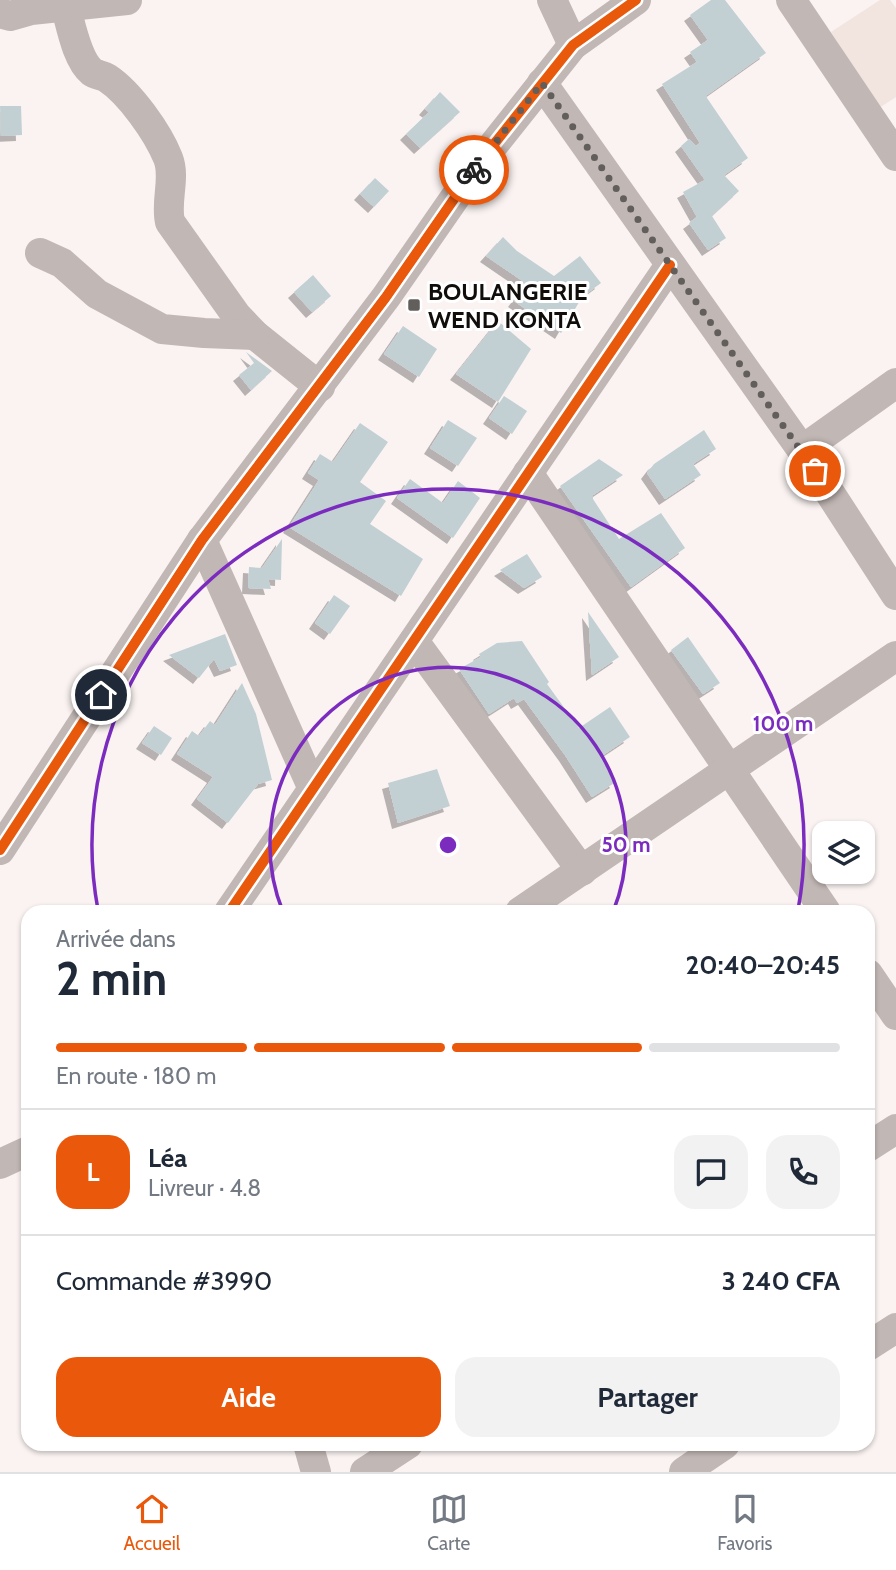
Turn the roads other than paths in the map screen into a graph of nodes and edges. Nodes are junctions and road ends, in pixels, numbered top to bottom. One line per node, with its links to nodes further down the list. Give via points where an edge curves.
1 (127, 0): 5 (street)
2 (552, 0): 7 (street)
3 (636, 0): 7 (street)
4 (791, 0): 9 (street)
5 (66, 8): 6 (street, via 10,16); 13 (street, via 78,51 92,72 106,77 128,97 160,141 171,177 170,222 213,285)
6 (0, 13)
7 (573, 44): 8 (street)
8 (542, 83): 12 (street); 15 (street, via 479,163)
9 (886, 120): 10 (street)
10 (896, 156)
11 (40, 253): 13 (street, via 62,263 97,293 162,329)
12 (670, 265): 16 (street); 17 (street)
13 (255, 335): 15 (street)
14 (896, 383): 16 (street)
15 (320, 387): 18 (street)
16 (802, 450): 19 (street)
17 (528, 473): 20 (street); 22 (street)
18 (202, 540): 23 (street); 24 (street)
19 (896, 595)
20 (414, 641): 23 (street); 25 (street)
21 (896, 656): 22 (street)
22 (729, 769): 25 (street); 28 (street)
23 (313, 789): 26 (street)
24 (0, 850)
25 (582, 871): 27 (street)
26 (234, 905)
27 (531, 905)
28 (821, 905)
29 (875, 984): 30 (street)
30 (896, 1015)
31 (896, 1129): 32 (street)
32 (875, 1142)
33 (21, 1154): 34 (street)
34 (0, 1164)
35 (309, 1451): 38 (street)
36 (397, 1451): 39 (street)
37 (715, 1451): 40 (street)
38 (316, 1472)
39 (365, 1472)
40 (684, 1472)

